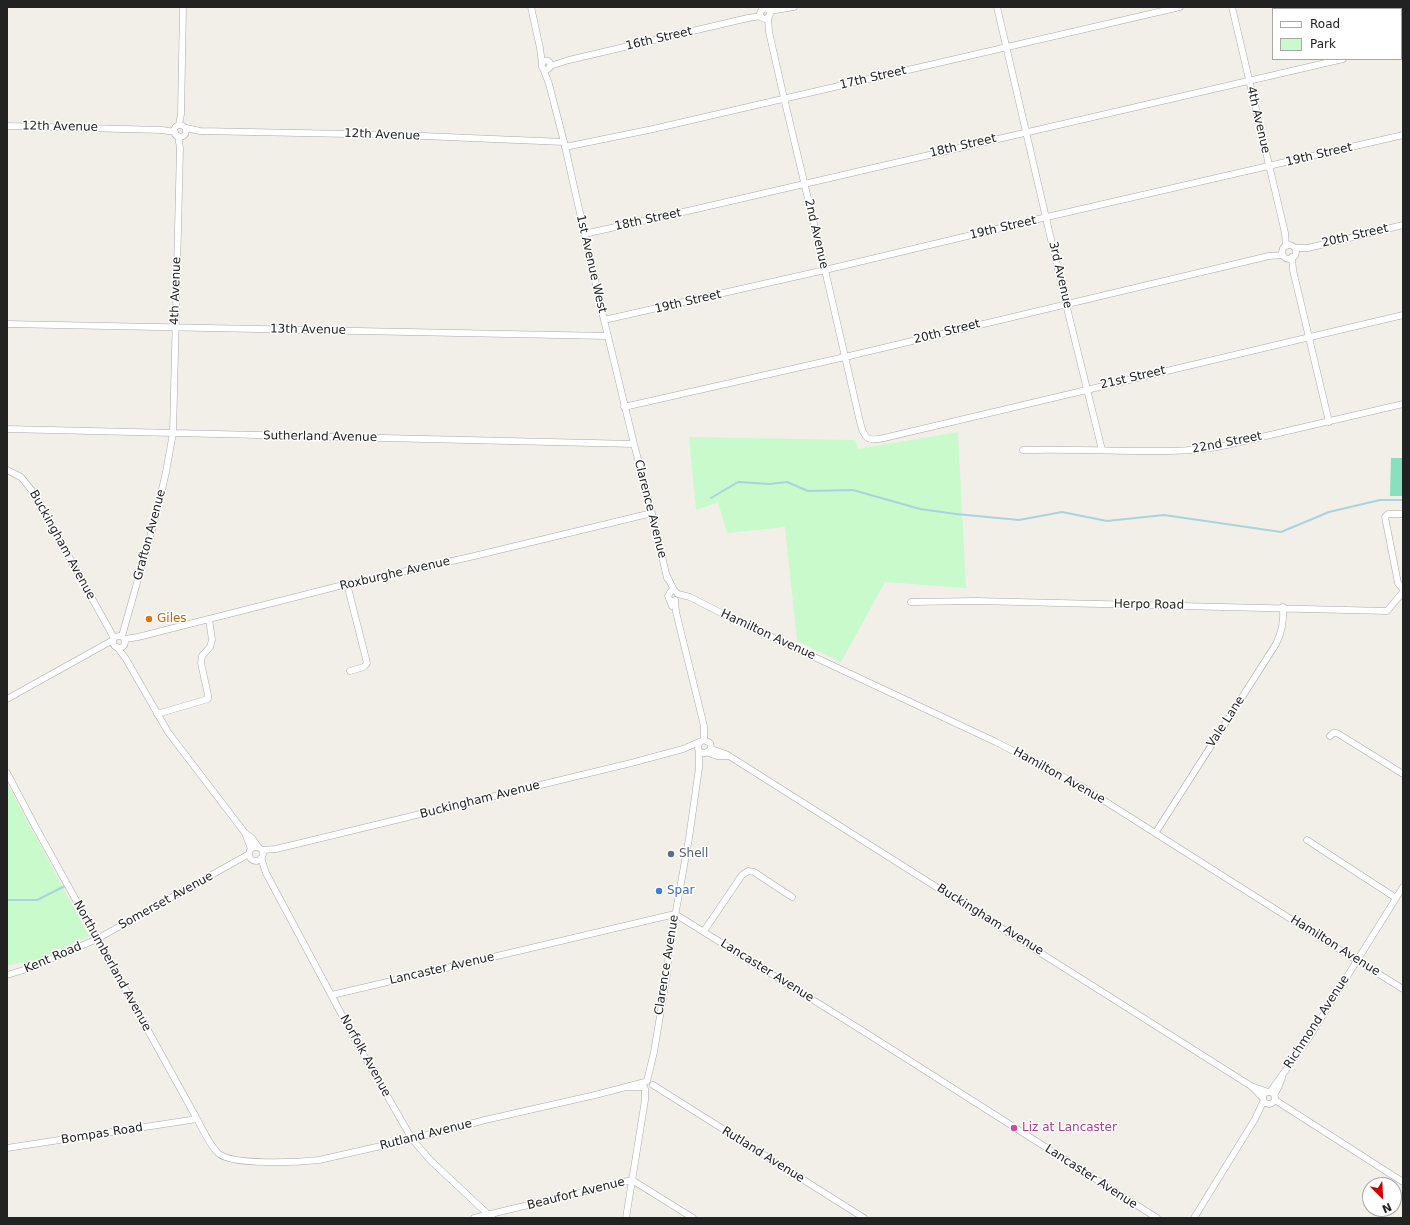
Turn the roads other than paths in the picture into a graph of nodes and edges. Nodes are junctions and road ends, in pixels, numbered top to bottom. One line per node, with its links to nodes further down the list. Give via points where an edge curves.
1 (183, 7): 14 (street, 4th Avenue)
2 (531, 7): 10 (street, 1st Avenue West, via 540,48)
3 (794, 7): 7 (street, 16th Street)
4 (997, 7): 8 (street, 3rd Avenue)
5 (1180, 7): 8 (street, 17th Street)
6 (1232, 7): 11 (street, 4th Avenue)
7 (765, 12): 10 (street, 16th Street); 12 (street, 2nd Avenue)
8 (1007, 48): 12 (street, 17th Street); 15 (street, 3rd Avenue)
9 (1339, 60): 11 (street, 18th Street)
10 (547, 65): 17 (street, 1st Avenue West, via 549,84)
11 (1249, 81): 15 (street, 18th Street); 18 (street, 4th Avenue)
12 (784, 98): 17 (street, 17th Street, via 653,129); 19 (street, 2nd Avenue)
13 (7, 126): 14 (street, 12th Avenue)
14 (180, 131): 17 (street, 12th Avenue, via 400,135); 29 (street, 4th Avenue)
15 (1026, 132): 19 (street, 18th Street); 20 (street, 3rd Avenue)
16 (1403, 135): 18 (street, 19th Street)
17 (565, 144): 22 (street, 1st Avenue West)
18 (1268, 166): 20 (street, 19th Street); 23 (street, 4th Avenue)
19 (804, 183): 22 (street, 18th Street); 24 (street, 2nd Avenue)
20 (1047, 217): 24 (street, 19th Street); 25 (street, 3rd Avenue)
21 (1403, 225): 23 (street, 20th Street)
22 (584, 234): 27 (street, 1st Avenue West)
23 (1289, 252): 25 (street, 20th Street); 31 (street, 4th Avenue)
24 (825, 270): 27 (street, 19th Street); 32 (street, 2nd Avenue)
25 (1066, 304): 32 (street, 20th Street); 33 (street, 3rd Avenue)
26 (1403, 314): 31 (street, 21st Street)
27 (604, 320): 30 (street, 1st Avenue West)
28 (7, 324): 29 (street, 13th Avenue)
29 (175, 327): 30 (street, 13th Avenue); 38 (street, 4th Avenue)
30 (608, 336): 35 (street, 1st Avenue West)
31 (1309, 336): 33 (street, 21st Street); 36 (street, 4th Avenue)
32 (845, 357): 35 (street, 20th Street); 39 (street, 2nd Avenue)
33 (1087, 389): 39 (street, 21st Street, via 877,440); 42 (street, 3rd Avenue)
34 (1403, 404): 36 (street, 22nd Street)
35 (624, 407): 40 (street, 1st Avenue West)
36 (1329, 422): 42 (street, 22nd Street, via 1199,450)
37 (7, 429): 38 (street, Sutherland Avenue)
38 (173, 434): 40 (street, Sutherland Avenue); 52 (street, Grafton Avenue, via 158,506)
39 (864, 436)
40 (634, 444): 44 (street, Clarence Avenue)
41 (1023, 450): 42 (street, 22nd Street)
42 (1102, 450)
43 (7, 470): 52 (street, Buckingham Avenue, via 20,478 33,492 109,628)
44 (652, 513): 46 (street, Roxburghe Avenue); 48 (street, Clarence Avenue, via 666,574)
45 (1402, 514): 47 (street, via 1388,514 1385,517 1398,583)
46 (347, 584): 51 (street, Roxburghe Avenue); 53 (street, via 367,661 364,667)
47 (1403, 590): 50 (street, Herpo Road, via 1387,611)
48 (674, 595): 57 (street, Clarence Avenue, via 704,726); 60 (street, Hamilton Avenue, via 695,600 1044,765)
49 (911, 602): 50 (street, Herpo Road)
50 (1283, 607): 60 (street, Vale Lane, via 1280,637)
51 (209, 619): 52 (street, Roxburghe Avenue); 55 (street, via 212,640 200,663 208,699)
52 (119, 641): 54 (street, Roxburghe Avenue, via 104,644); 55 (street, Buckingham Avenue, via 126,659)
53 (350, 671)
54 (7, 699)
55 (157, 714): 62 (street, Buckingham Avenue, via 190,762 245,833)
56 (1330, 736): 59 (street, via 1337,733)
57 (704, 748): 62 (street, Buckingham Avenue, via 684,749); 66 (street, Clarence Avenue); 74 (street, Buckingham Avenue, via 718,750 728,756)
58 (7, 773): 68 (street, Northumberland Avenue)
59 (1403, 774)
60 (1156, 832): 69 (street, Hamilton Avenue)
61 (1307, 840): 65 (street)
62 (257, 854): 68 (street, Somerset Avenue, via 235,862); 72 (street, Norfolk Avenue)
63 (1403, 887): 65 (street, Richmond Avenue)
64 (792, 897): 67 (street, via 748,870)
65 (1396, 898): 69 (street, Richmond Avenue)
66 (675, 914): 67 (street, Lancaster Avenue); 72 (street, Lancaster Avenue); 73 (street, Clarence Avenue, via 652,1074)
67 (704, 931): 86 (street, Lancaster Avenue)
68 (98, 939): 70 (street, Kent Road); 75 (street, Northumberland Avenue)
69 (1357, 960): 71 (street, Hamilton Avenue); 74 (street, Richmond Avenue)
70 (7, 975)
71 (1403, 989)
72 (332, 995): 76 (street, Norfolk Avenue)
73 (648, 1085): 76 (street, Rutland Avenue, via 636,1083); 79 (street, Clarence Avenue); 85 (street, Rutland Avenue, via 662,1091)
74 (1269, 1098): 80 (street, Buckingham Avenue); 87 (street, Richmond Avenue)
75 (197, 1120): 77 (street, Bompas Road); 78 (street, Northumberland Avenue)
76 (412, 1139): 78 (street, Rutland Avenue, via 330,1158 305,1161 248,1161); 81 (street, Norfolk Avenue, via 431,1161)
77 (7, 1148)
78 (222, 1156)
79 (632, 1180): 81 (street, Beaufort Avenue); 83 (street, Clarence Avenue); 84 (street, Beaufort Avenue)
80 (1403, 1182)
81 (490, 1216): 82 (street, Beaufort Avenue)
82 (474, 1218)
83 (626, 1218)
84 (693, 1218)
85 (864, 1218)
86 (1157, 1218)
87 (1194, 1218)

